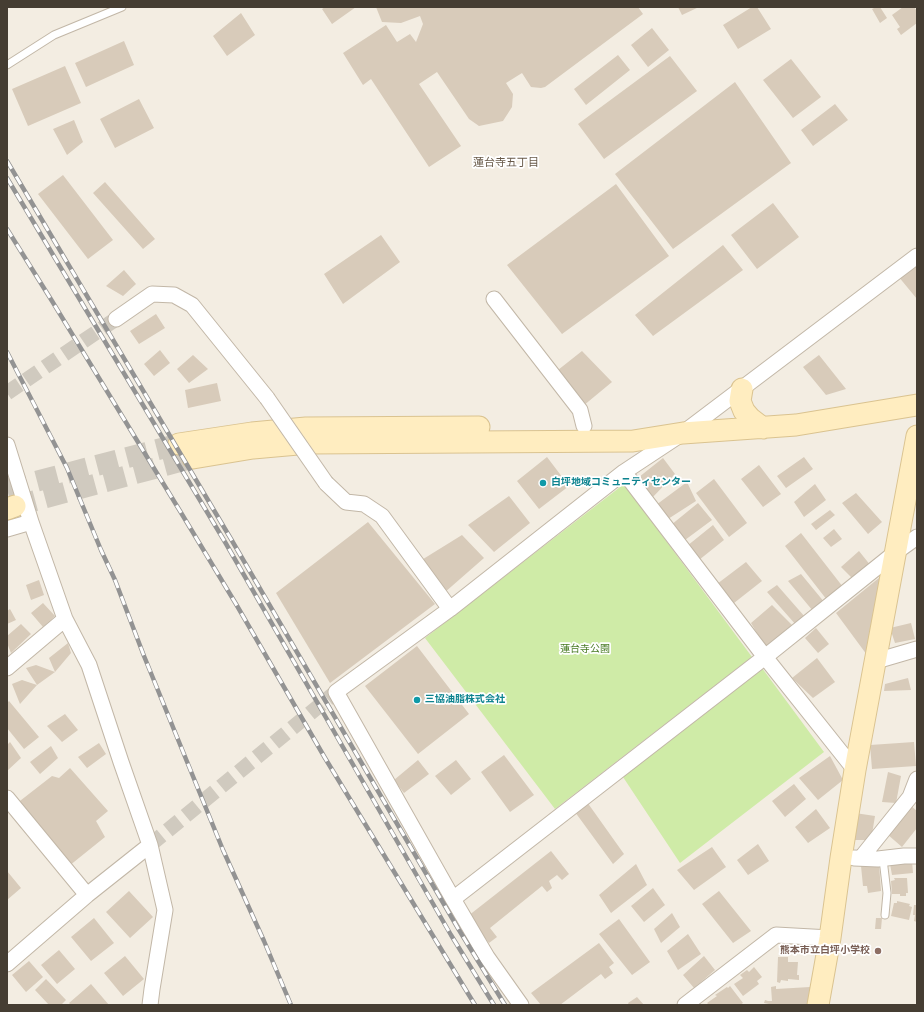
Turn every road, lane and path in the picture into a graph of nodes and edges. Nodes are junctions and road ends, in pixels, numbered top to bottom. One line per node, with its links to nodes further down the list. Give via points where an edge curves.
1 (122, 7): 2 (lane, via 54,35)
2 (7, 65)
3 (917, 256): 6 (street)
4 (494, 298): 8 (street, via 580,410)
5 (116, 318): 18 (street, bridge, via 152,294 174,295 192,304 267,398 326,484 346,502 364,504 382,516)
6 (742, 388): 9 (street, via 740,401 744,411); 10 (street)
7 (917, 405): 9 (street)
8 (584, 426): 10 (street, via 633,426); 10 (street, via 306,428 252,433 186,451 310,443 633,441)
9 (763, 428): 10 (street)
10 (683, 433): 13 (street)
11 (917, 436): 17 (street)
12 (7, 445): 14 (street)
13 (624, 472): 18 (street); 21 (street)
14 (31, 522): 15 (street); 19 (street)
15 (7, 529)
16 (917, 537): 17 (street)
17 (896, 552): 21 (street); 22 (street)
18 (450, 609): 32 (street, via 336,692)
19 (66, 619): 23 (street); 27 (street, via 90,665)
20 (917, 649): 22 (street)
21 (765, 657): 24 (street); 32 (street)
22 (876, 661): 24 (street)
23 (7, 668)
24 (856, 770): 29 (street)
25 (917, 780): 29 (street, via 910,797)
26 (7, 798): 31 (street)
27 (150, 845): 31 (street); 36 (street, via 165,910)
28 (917, 856): 30 (street)
29 (851, 858): 30 (street); 34 (street)
30 (883, 859): 33 (lane, via 887,893)
31 (87, 896): 35 (street)
32 (453, 899): 37 (street, via 488,957)
33 (885, 915)
34 (830, 938): 38 (street, via 776,935); 39 (street)
35 (7, 964)
36 (150, 1005)
37 (522, 1005)
38 (686, 1005)
39 (818, 1005)

